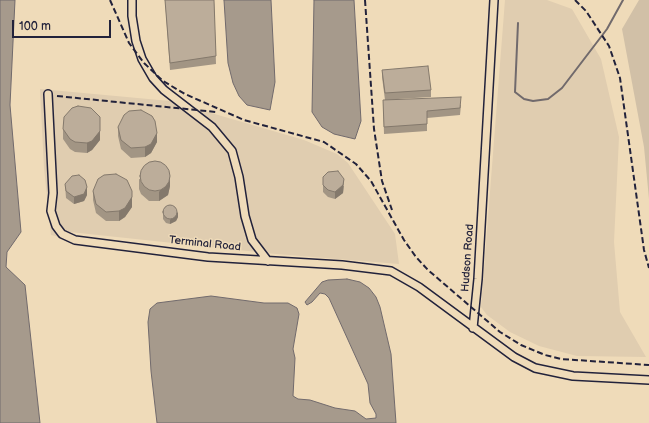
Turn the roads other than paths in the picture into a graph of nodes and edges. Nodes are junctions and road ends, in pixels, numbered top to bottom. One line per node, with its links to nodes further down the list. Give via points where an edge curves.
1 (132, 0): 4 (street, via 136,41 142,59 153,78 164,90 212,127 232,151 252,240)
2 (494, 0): 5 (street, Hudson Road)
3 (48, 94): 4 (street, Terminal Road, via 53,193 51,211 62,234 75,240 208,257)
4 (268, 261): 5 (street, Terminal Road, via 342,265 391,271 419,287)
5 (473, 328): 6 (street, via 514,358 535,368 573,376)
6 (649, 380)

